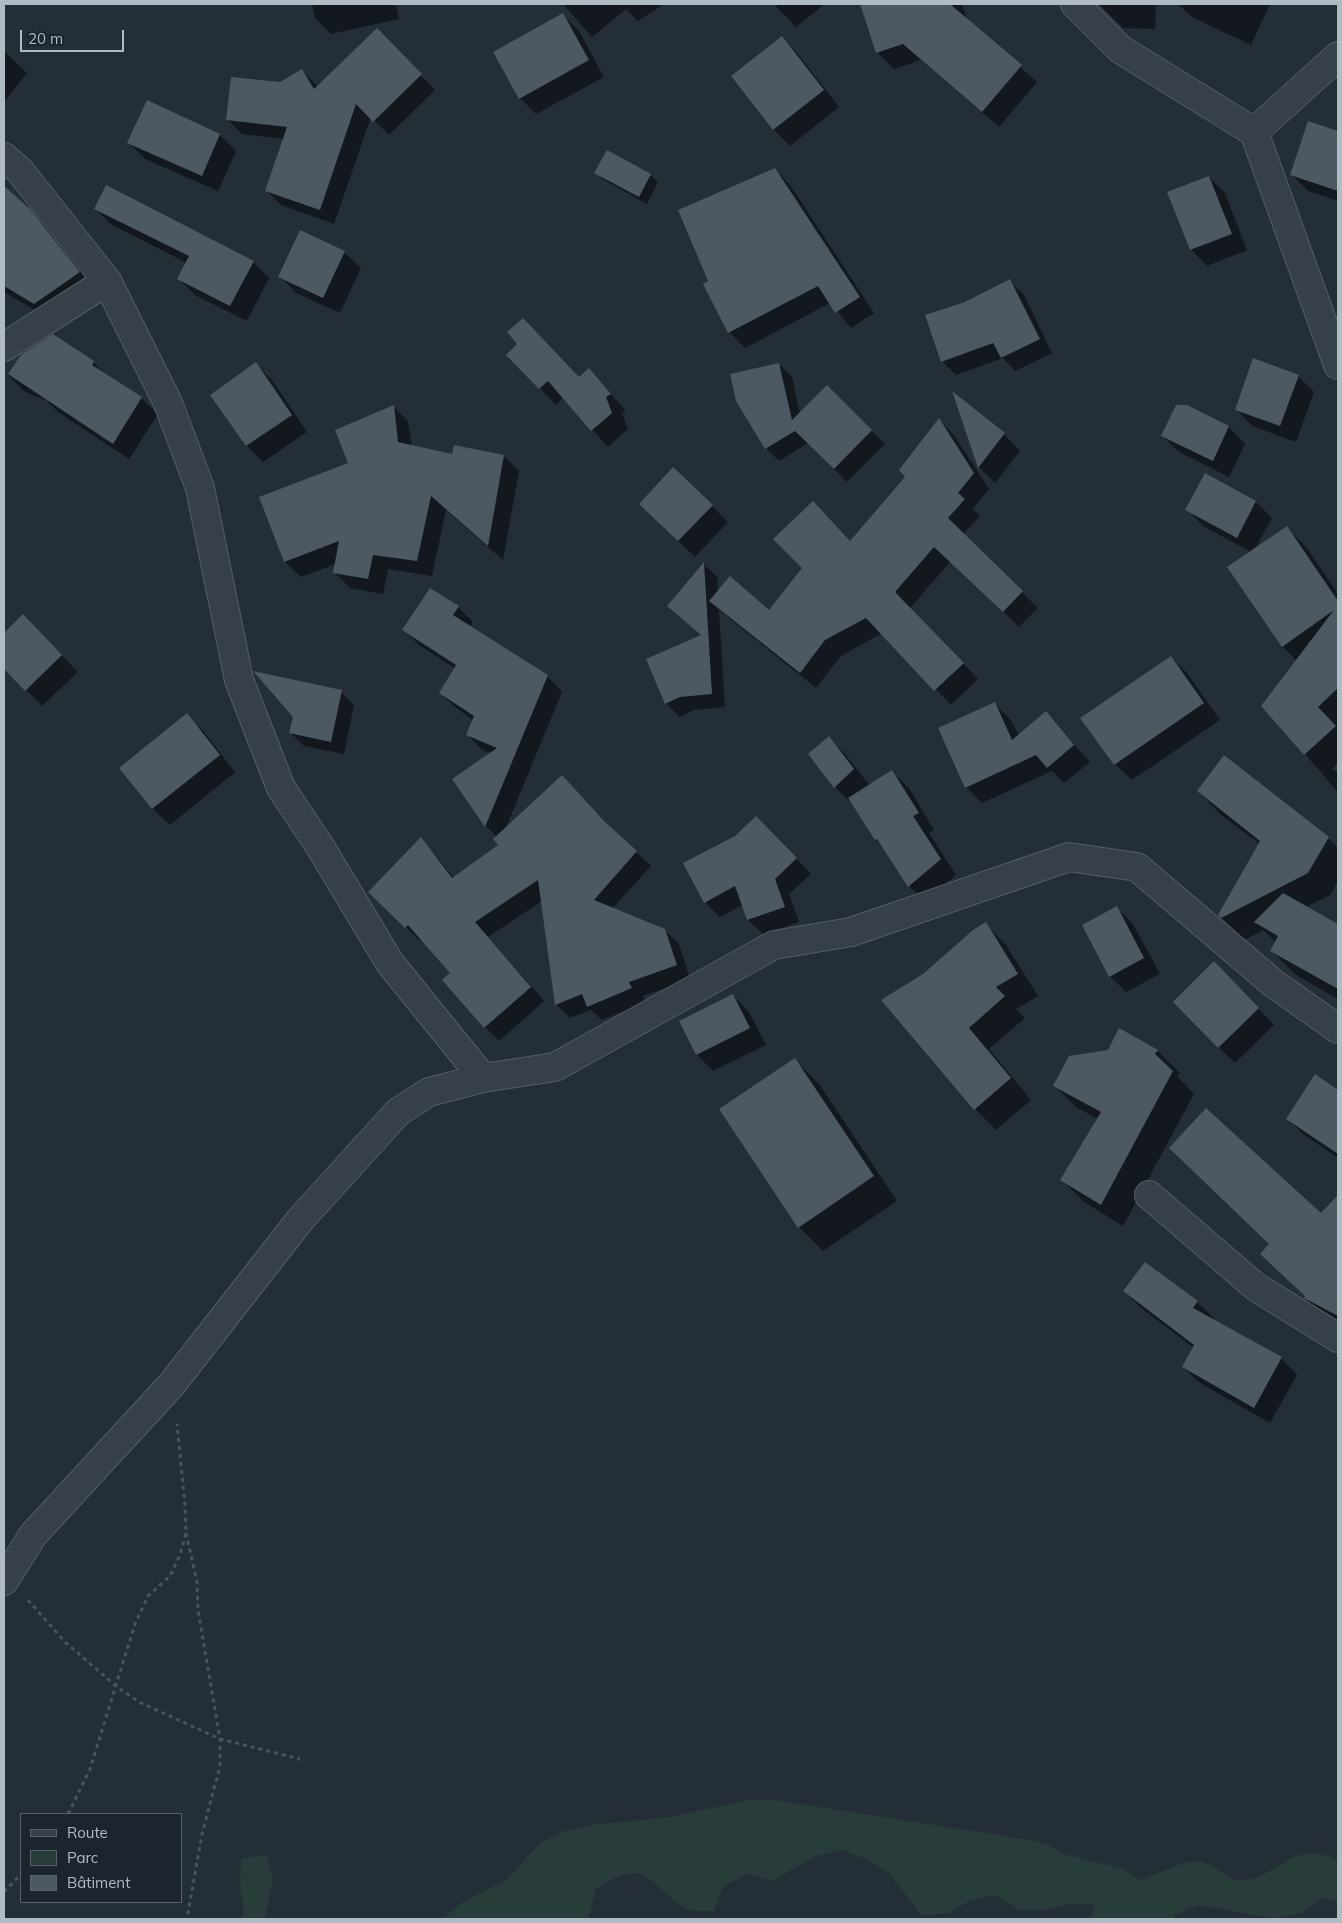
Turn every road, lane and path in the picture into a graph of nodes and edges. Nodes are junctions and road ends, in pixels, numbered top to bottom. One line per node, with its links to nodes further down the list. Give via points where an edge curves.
1 (1075, 4): 3 (street, via 1120,49)
2 (1338, 56): 3 (street)
3 (1254, 132): 7 (street)
4 (4, 157): 5 (street, via 20,171)
5 (107, 280): 6 (street); 9 (street, via 168,403 200,488 239,680 281,788 390,963)
6 (4, 347)
7 (1338, 365)
8 (1338, 1029): 9 (street, via 1273,984 1137,867 1069,857 851,932 774,945 555,1067)
9 (483, 1078): 12 (street, via 429,1092 398,1112 292,1231)
10 (1149, 1195): 11 (street, via 1256,1287)
11 (1338, 1338)
12 (172, 1384): 13 (path, via 182,1460); 14 (street, via 33,1535)
13 (186, 1533): 15 (path, via 170,1576 148,1596 135,1624); 16 (path, via 197,1582 198,1610)
14 (6, 1577): 15 (path, via 64,1642)
15 (116, 1686): 16 (path, via 139,1702); 18 (path, via 90,1769)
16 (220, 1739): 17 (path); 21 (path, via 220,1766 202,1834)
17 (300, 1759)
18 (68, 1813)
19 (20, 1875): 20 (path)
20 (4, 1892)
21 (188, 1919)

